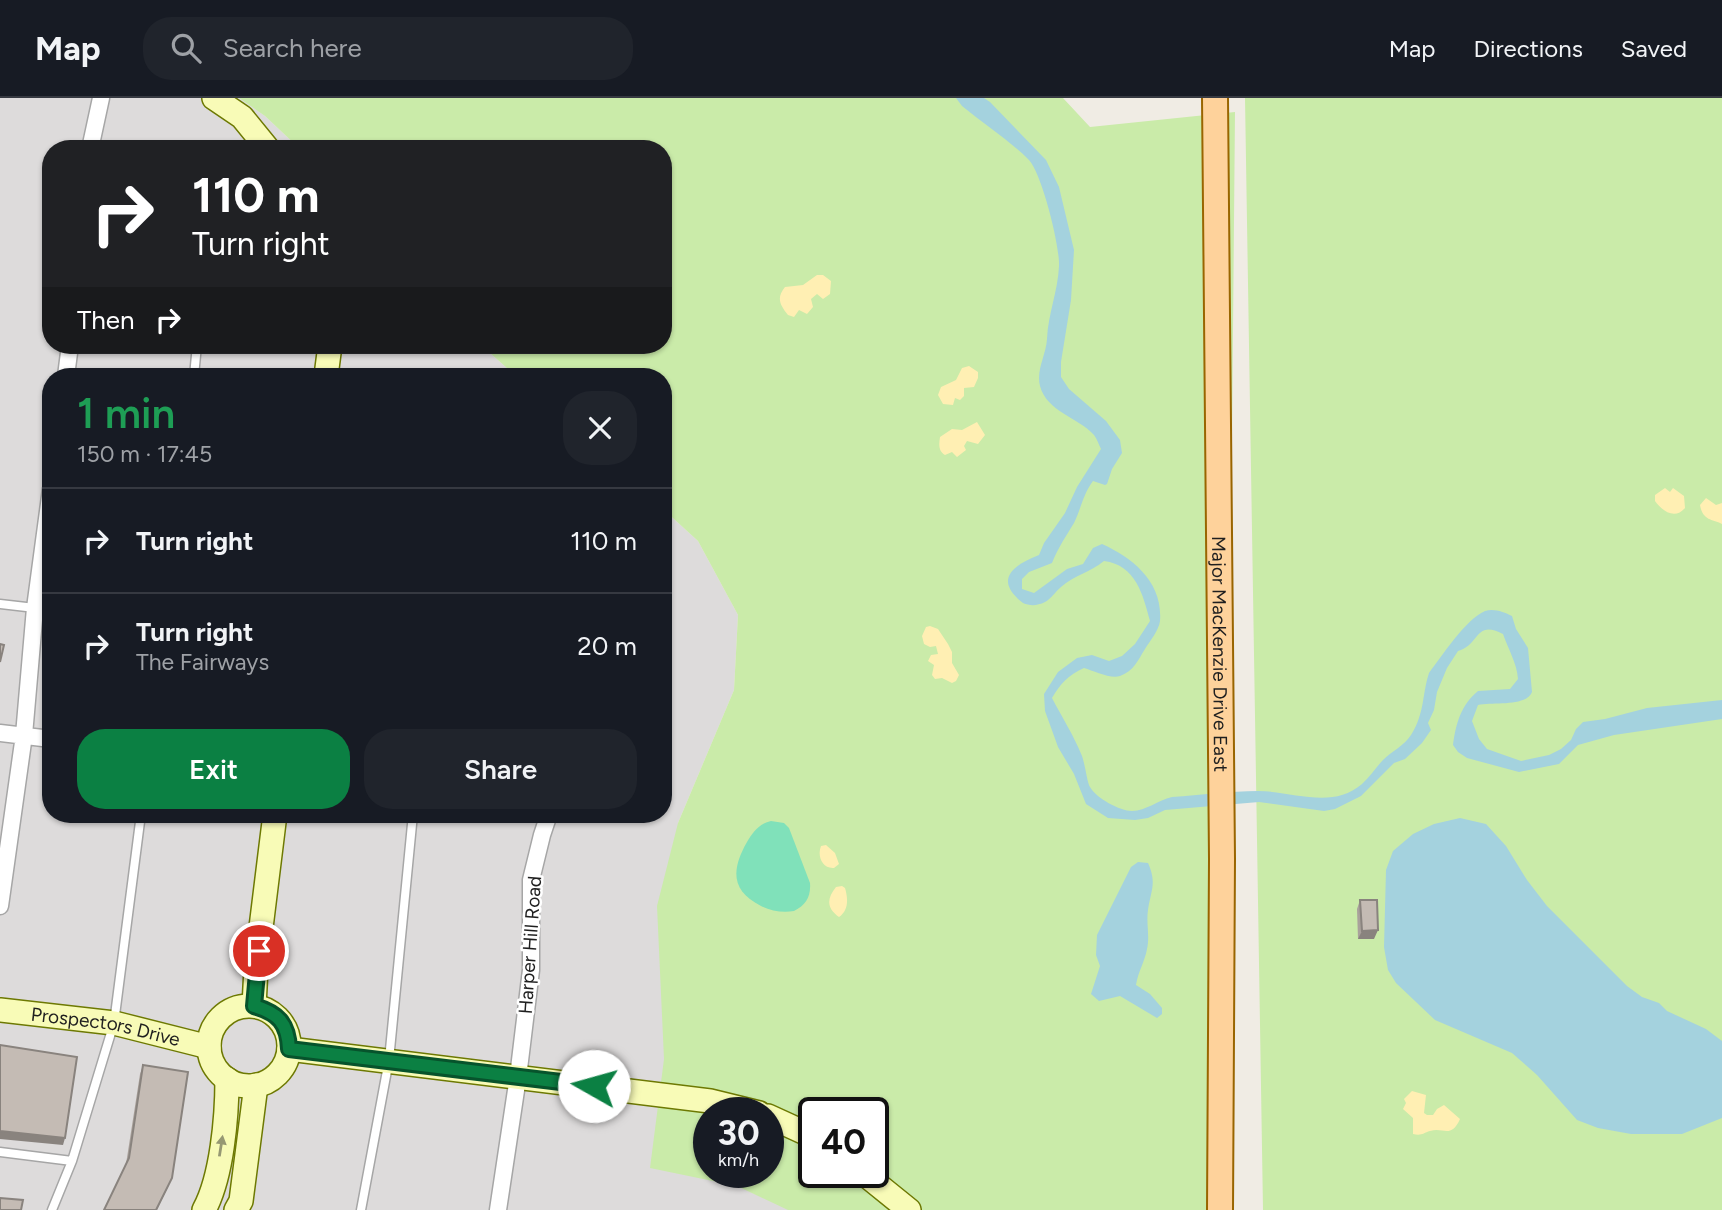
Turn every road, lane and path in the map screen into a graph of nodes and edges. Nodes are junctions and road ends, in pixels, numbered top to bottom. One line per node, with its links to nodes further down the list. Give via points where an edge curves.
1 (102, 98): 4 (street)
2 (214, 98): 5 (street, via 242,117)
3 (1215, 98): 36 (main road, Major MacKenzie Drive East, via 1222,859)
4 (92, 140)
5 (261, 140)
6 (42, 556): 8 (street)
7 (0, 604): 8 (lane)
8 (35, 608): 10 (street)
9 (0, 733): 10 (street)
10 (24, 735): 11 (street); 16 (street)
11 (42, 738)
12 (140, 823): 19 (lane)
13 (274, 823): 17 (street)
14 (412, 823): 22 (lane)
15 (547, 823): 23 (street, Harper Hill Road, via 531,880 531,970)
16 (0, 906)
17 (254, 1006): 20 (street, via 225,1014 213,1028); 21 (street, via 279,1018)
18 (0, 1010): 19 (street, Prospectors Drive)
19 (114, 1023): 20 (street, Prospectors Drive); 28 (lane)
20 (209, 1047): 24 (street)
21 (289, 1049): 22 (street); 25 (street, via 284,1066 272,1079)
22 (389, 1060): 23 (street); 34 (lane)
23 (518, 1077): 26 (street); 35 (street, Harper Hill Road)
24 (227, 1079): 25 (street); 32 (street, one-way to 24, via 214,1192)
25 (256, 1085): 33 (street, via 241,1201)
26 (693, 1099)
27 (0, 1152): 28 (lane)
28 (72, 1161): 31 (lane)
29 (877, 1188): 30 (street)
30 (894, 1206)
31 (52, 1210)
32 (204, 1210)
33 (236, 1210)
34 (361, 1210)
35 (498, 1210)
36 (1220, 1210)

